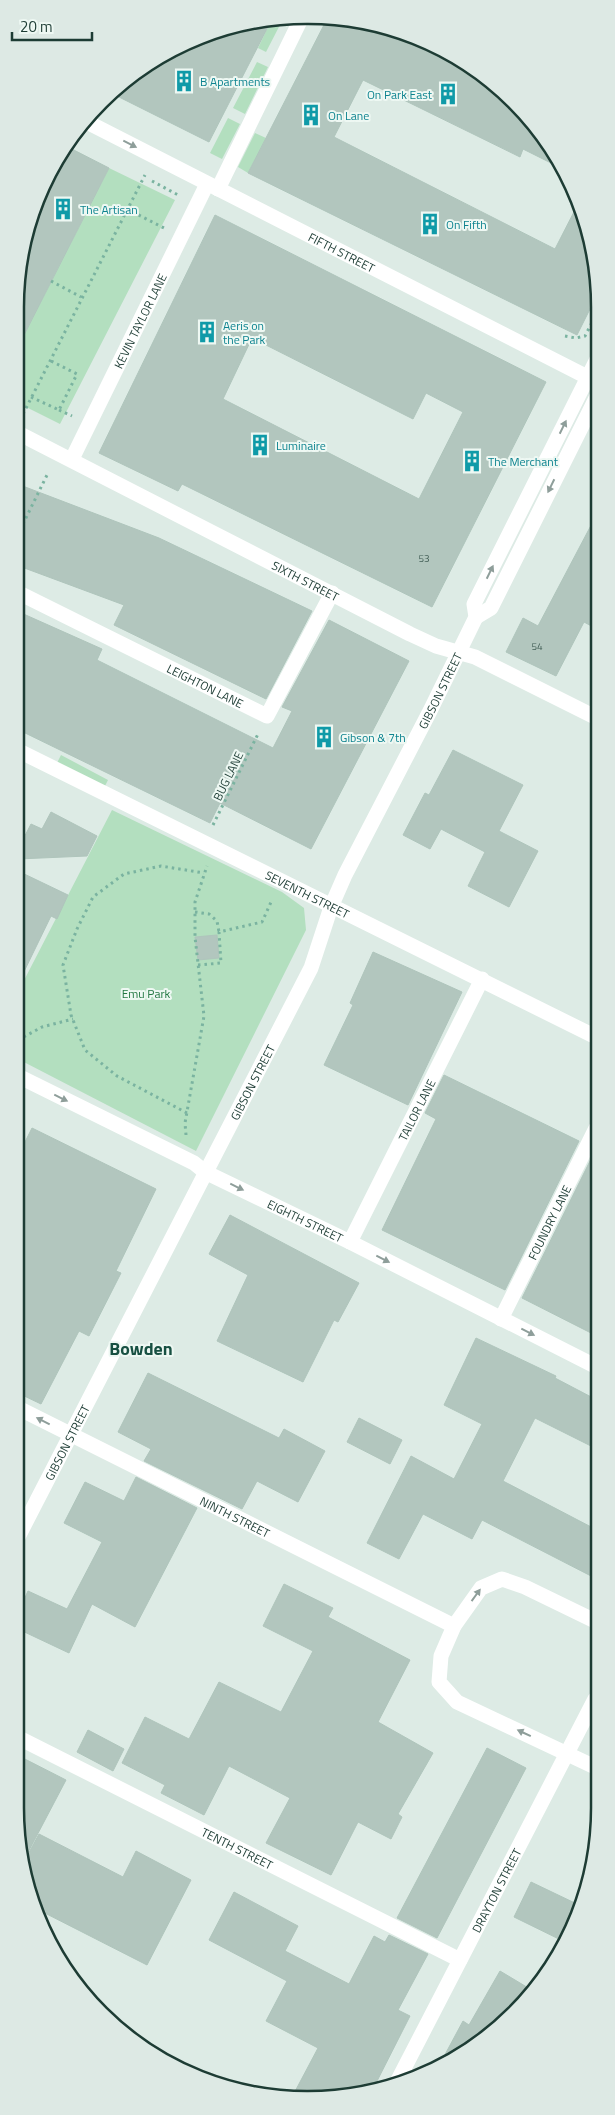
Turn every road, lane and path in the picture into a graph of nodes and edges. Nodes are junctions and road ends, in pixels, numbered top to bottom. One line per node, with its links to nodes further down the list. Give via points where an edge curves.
1 (298, 24): 5 (street, KEVIN TAYLOR LANE)
2 (91, 124): 5 (street, FIFTH STREET, one-way to 5)
3 (148, 169): 4 (path)
4 (144, 177): 6 (path); 7 (path)
5 (213, 187): 14 (street, FIFTH STREET); 23 (street, KEVIN TAYLOR LANE)
6 (182, 197)
7 (127, 209): 8 (path); 10 (path)
8 (167, 229)
9 (51, 281): 10 (path)
10 (81, 297): 13 (path)
11 (591, 326): 12 (path, via 585,336)
12 (565, 336)
13 (50, 360): 16 (path); 18 (path, via 77,374)
14 (591, 378)
15 (591, 381): 27 (street, GIBSON STREET, one-way to 15, via 474,604)
16 (31, 397): 18 (path); 19 (path)
17 (591, 408): 27 (street, GIBSON STREET, one-way to 27, via 490,608)
18 (59, 410): 20 (path)
19 (24, 411)
20 (74, 416)
21 (24, 436): 22 (street, SIXTH STREET)
22 (57, 453): 23 (street, SIXTH STREET); 24 (path)
23 (72, 459): 25 (street, SIXTH STREET)
24 (24, 522)
25 (332, 593): 28 (street, SIXTH STREET, via 410,634); 30 (street)
26 (24, 595): 30 (street, LEIGHTON LANE)
27 (476, 617): 28 (street, GIBSON STREET)
28 (458, 653): 29 (street, SIXTH STREET, via 475,657); 35 (street, GIBSON STREET)
29 (591, 715)
30 (267, 716): 32 (path, BUG LANE)
31 (24, 754): 32 (street, SEVENTH STREET)
32 (209, 846): 33 (path, BUG LANE); 35 (street, SEVENTH STREET)
33 (204, 874): 36 (path, BUG LANE, via 194,902); 40 (path, via 162,866 124,874 93,896 63,965)
34 (273, 898): 37 (path, via 262,922)
35 (331, 906): 39 (street, SEVENTH STREET); 47 (street, GIBSON STREET, via 310,968)
36 (195, 912): 37 (path, via 209,914 217,921); 38 (path, BUG LANE)
37 (219, 932): 38 (path, via 221,962)
38 (198, 965): 44 (path, BUG LANE, via 204,1016)
39 (482, 980): 41 (street, SEVENTH STREET); 48 (street, TAILOR LANE)
40 (73, 1019): 42 (path, via 42,1027); 44 (path, via 85,1050 94,1058 117,1076)
41 (591, 1034)
42 (24, 1037)
43 (24, 1079): 46 (street, EIGHTH STREET, one-way to 46)
44 (187, 1113): 46 (path, BUG LANE, via 187,1146)
45 (591, 1138): 49 (street, FOUNDRY LANE)
46 (182, 1157): 47 (street, EIGHTH STREET)
47 (205, 1172): 48 (street, EIGHTH STREET, one-way to 48); 52 (street, GIBSON STREET)
48 (350, 1242): 49 (street, EIGHTH STREET, one-way to 49)
49 (502, 1319): 50 (street, EIGHTH STREET, one-way to 50)
50 (591, 1364)
51 (24, 1412): 52 (street, NINTH STREET, one-way to 51)
52 (70, 1435): 53 (street, GIBSON STREET); 55 (street, NINTH STREET)
53 (24, 1525)
54 (591, 1619): 55 (street, one-way to 54, via 481,1588 502,1579)
55 (454, 1626): 58 (street, one-way to 55, via 457,1702 439,1682 441,1656)
56 (591, 1707): 58 (street, DRAYTON STREET)
57 (24, 1741): 60 (street, TENTH STREET)
58 (568, 1754): 59 (street); 60 (street, DRAYTON STREET)
59 (591, 1765)
60 (460, 1960): 61 (street, DRAYTON STREET)
61 (400, 2076)

